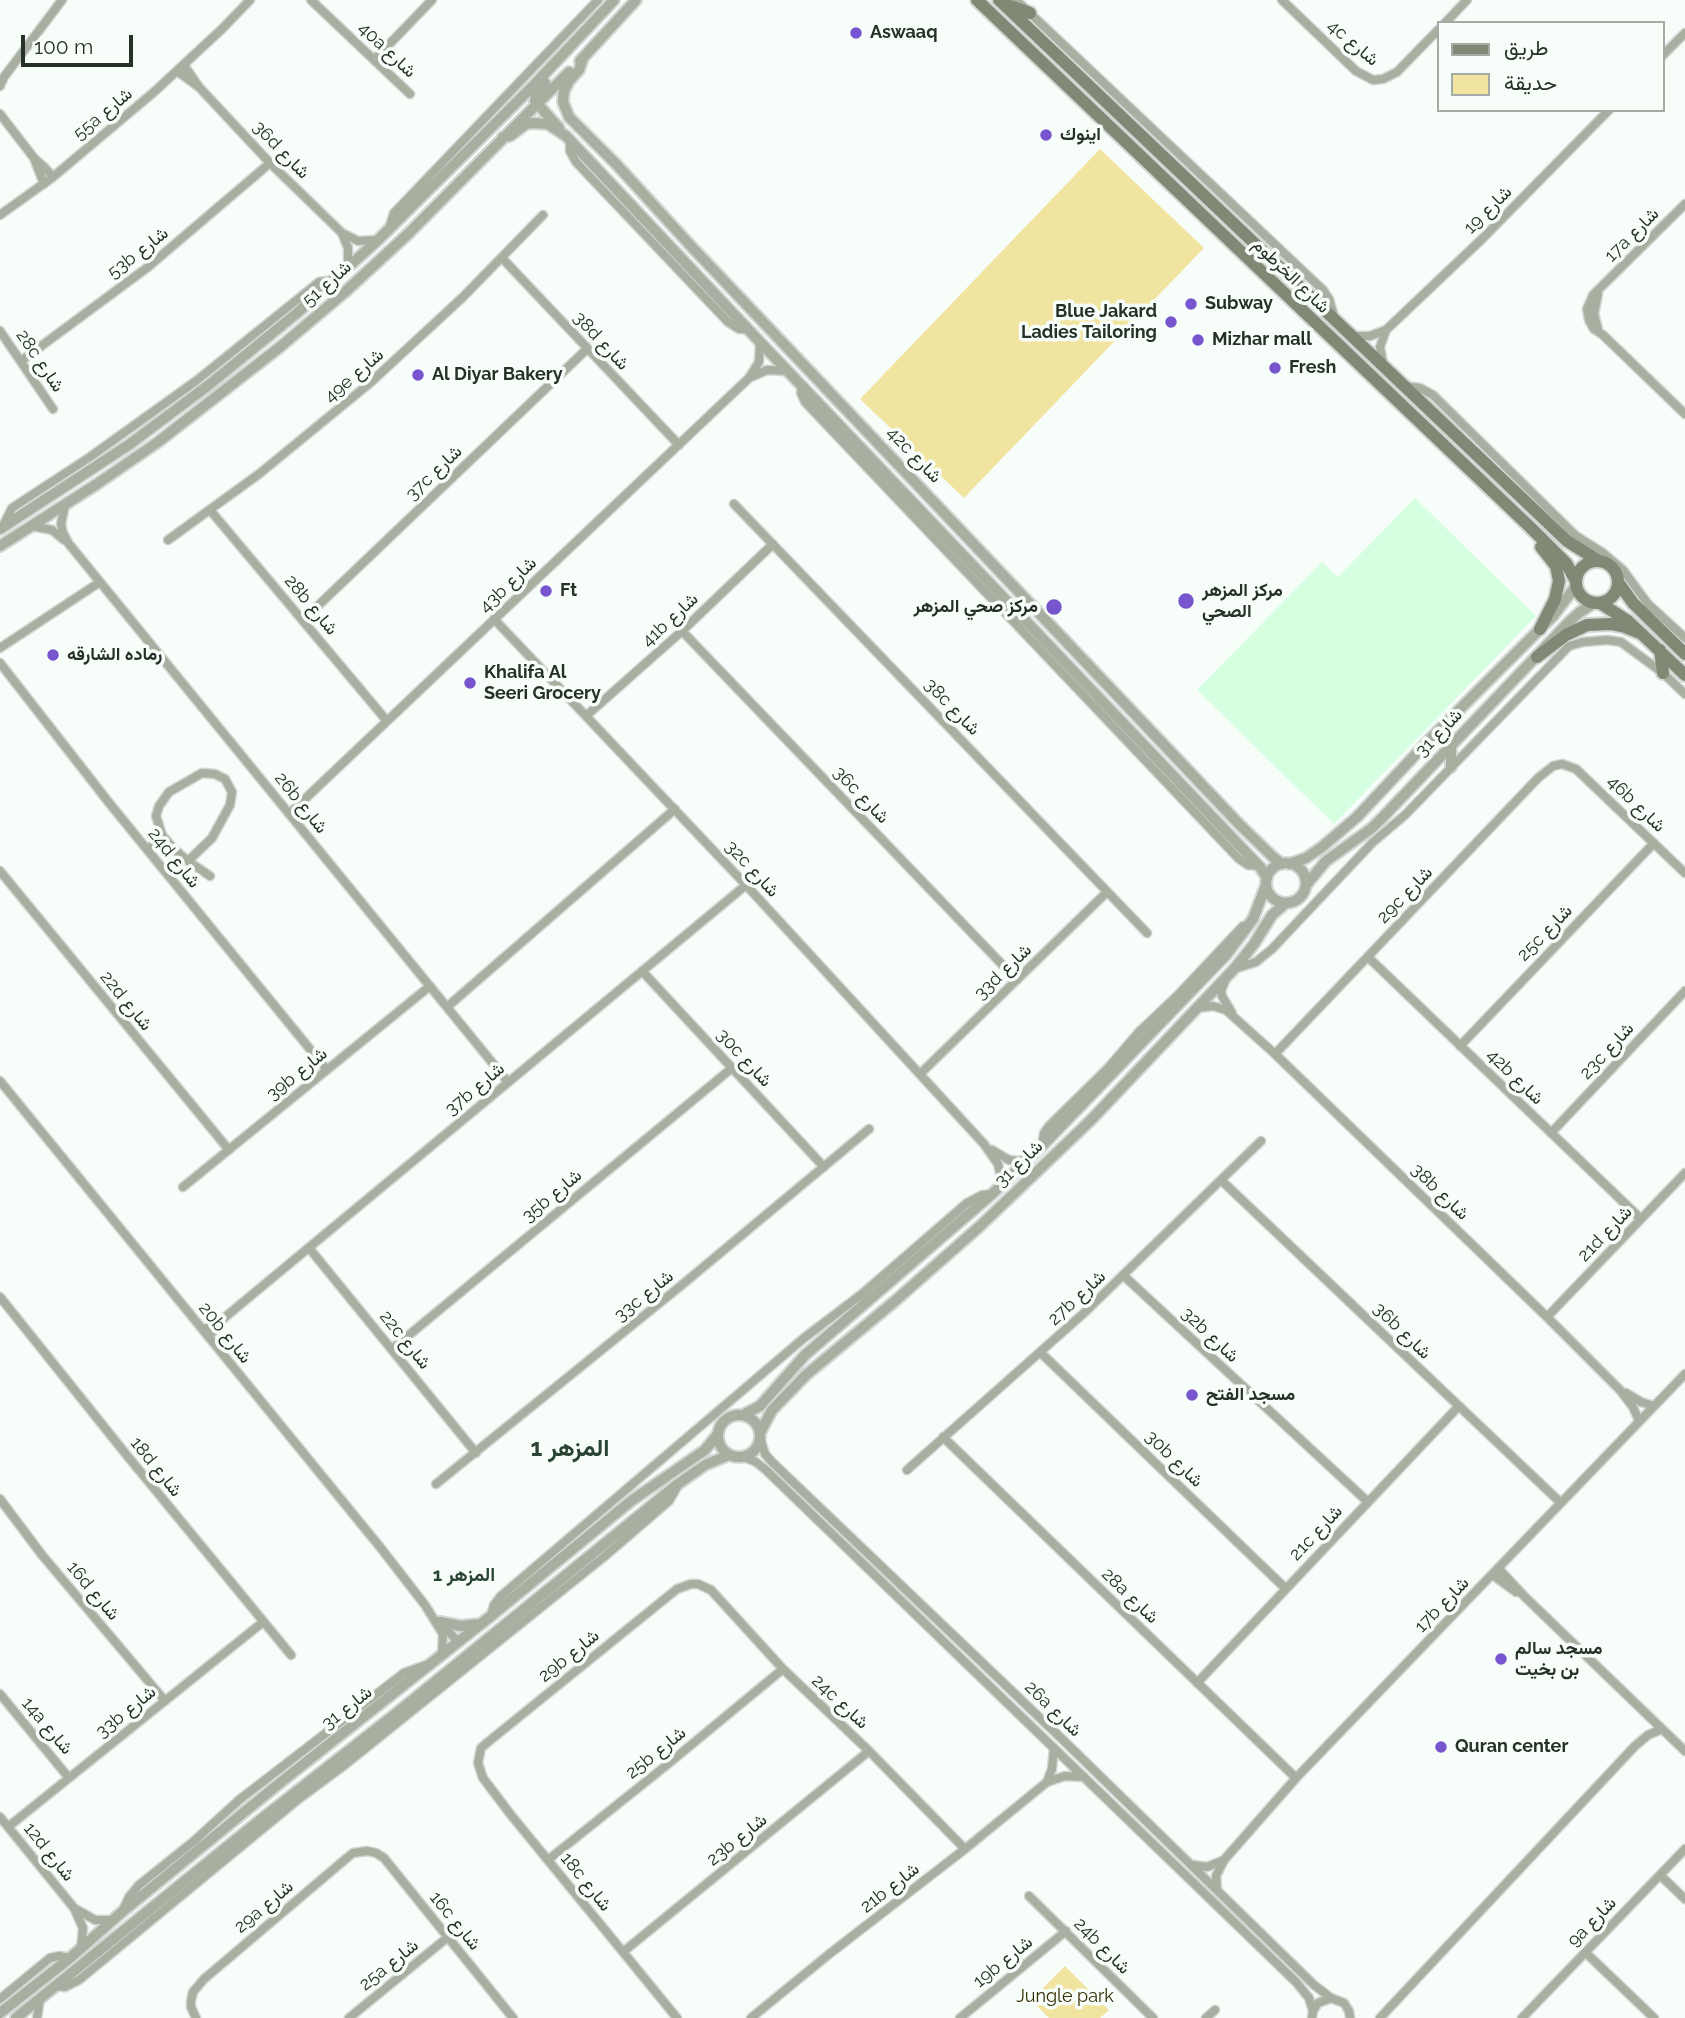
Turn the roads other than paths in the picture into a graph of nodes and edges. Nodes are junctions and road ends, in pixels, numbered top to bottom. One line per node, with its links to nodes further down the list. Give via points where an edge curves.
1 (62, 0): 23 (street)
2 (250, 0): 21 (street, 55a شارع)
3 (311, 0): 20 (street, 40a شارع)
4 (432, 0): 20 (street)
5 (598, 0): 41 (street, via 394,213)
6 (614, 0): 14 (street, شارع 51)
7 (636, 0): 19 (street, شارع 51)
8 (977, 0): 68 (main road, شارع الخرطوم)
9 (1016, 0): 13 (street)
10 (1282, 0): 16 (street, 4c شارع, via 1356,71 1373,80 1396,72)
11 (1468, 0): 15 (street)
12 (1001, 2): 13 (main road); 46 (main road, شارع الخرطوم)
13 (1030, 13): 46 (street, via 1323,290)
14 (596, 19): 27 (street, via 590,36 538,90); 41 (street, شارع 51)
15 (1447, 21)
16 (1436, 32)
17 (1685, 33): 18 (street)
18 (1664, 54)
19 (583, 58): 27 (street, شارع 51); 35 (street, 42c شارع, via 564,91 564,108)
20 (374, 60): 26 (street, 40a شارع)
21 (184, 65): 22 (street, 55a شارع); 25 (street, 36d شارع)
22 (177, 71): 25 (street, 36d شارع); 36 (street, 55a شارع)
23 (2, 78): 24 (street)
24 (0, 86)
25 (200, 87): 34 (street, 36d شارع)
26 (411, 94)
27 (537, 105): 30 (street, شارع 51); 31 (street)
28 (1607, 112): 48 (street, شارع 19)
29 (0, 114): 32 (street)
30 (503, 137): 31 (street, 42c شارع, via 533,122 548,124); 63 (street, شارع 51, via 408,234 313,320 188,420)
31 (568, 138): 33 (street, 42c شارع); 47 (street, via 576,162 728,322)
32 (34, 158): 36 (street); 37 (street)
33 (589, 162): 35 (street, via 590,156 598,153); 47 (street, 42c شارع)
34 (270, 163): 42 (street, 36d شارع); 53 (street, 53b شارع, via 148,267)
35 (617, 165): 100 (street, 42c شارع)
36 (53, 177): 37 (street, 55a شارع)
37 (44, 184): 39 (street, 55a شارع)
38 (1685, 206): 60 (street, 17a شارع, via 1601,289 1591,309 1591,325)
39 (0, 215)
40 (542, 215): 44 (street, 49e شارع)
41 (389, 229): 43 (street, شارع 51)
42 (342, 233): 43 (street, via 358,241); 45 (street)
43 (378, 240): 45 (street, شارع 51)
44 (502, 258): 52 (street, 38d شارع); 65 (street, 49e شارع, via 339,410)
45 (348, 268): 67 (street, شارع 51, via 172,413)
46 (1337, 322): 50 (main road, شارع الخرطوم)
47 (748, 330): 51 (street, 42c شارع)
48 (1386, 330): 50 (street); 54 (street, via 1380,347)
49 (0, 331): 53 (street, 28c شارع)
50 (1353, 336): 54 (main road, شارع الخرطوم)
51 (760, 342): 55 (street, 42c شارع); 56 (street, 43b شارع, via 759,362)
52 (587, 349): 61 (street, 38d شارع); 80 (street, 37c شارع)
53 (21, 361): 59 (street, 28c شارع)
54 (1383, 365): 57 (main road, شارع الخرطوم)
55 (788, 371): 56 (street, via 767,370); 58 (street, 42c شارع)
56 (749, 378): 61 (street, 43b شارع)
57 (1402, 385): 64 (street, via 1433,395); 69 (main road, شارع الخرطوم)
58 (802, 387): 101 (street, 42c شارع); 107 (street, via 805,402 1238,859)
59 (53, 409)
60 (1685, 414)
61 (679, 445): 79 (street, 43b شارع)
62 (734, 504): 72 (street, 38c شارع)
63 (65, 505): 66 (street, شارع 51); 71 (street, via 61,523)
64 (1546, 507): 69 (main road); 84 (street, via 1576,536 1623,569 1648,604)
65 (210, 510): 70 (street, 49e شارع); 80 (street, 28b شارع)
66 (32, 526): 71 (street, 26b شارع, via 52,530); 73 (street, شارع 51)
67 (1, 528)
68 (1531, 528): 77 (main road, شارع الخرطوم, via 1566,562); 81 (main road, via 1556,566 1559,581)
69 (1555, 529): 74 (main road, شارع الخرطوم)
70 (168, 540)
71 (69, 544): 75 (street, 26b شارع)
72 (773, 544): 82 (street, 41b شارع); 114 (street, 38c شارع)
73 (0, 546)
74 (1597, 561): 76 (main road, via 1614,569); 77 (main road, via 1583,566)
75 (100, 582): 85 (street); 99 (street, 26b شارع)
76 (1618, 582): 78 (main road, via 1613,596); 87 (main road)
77 (1576, 583): 78 (main road, via 1583,597); 81 (street, شارع 31)
78 (1597, 603): 83 (main road); 88 (street, شارع 31, via 1580,612)
79 (494, 619): 93 (street, 32c شارع); 94 (street, 43b شارع)
80 (303, 620): 94 (street, 28b شارع)
81 (1540, 629): 106 (street, شارع 31, via 1357,817 1306,858)
82 (682, 631): 93 (street, 41b شارع); 120 (street, 36c شارع)
83 (1642, 634): 86 (main road); 88 (main road, via 1611,624 1587,625)
84 (1685, 638)
85 (0, 648)
86 (1660, 650): 90 (main road); 91 (main road)
87 (1685, 654)
88 (1537, 657): 95 (street, شارع 31)
89 (0, 663): 104 (street, 24d شارع)
90 (1663, 673): 92 (street); 97 (street, via 1621,642 1574,644)
91 (1685, 675)
92 (1685, 694)
93 (586, 716): 98 (street, 32c شارع)
94 (387, 721): 99 (street, 43b شارع)
95 (1451, 745): 97 (street); 113 (street, شارع 31, via 1377,822 1326,861)
96 (1562, 764): 103 (street, 46b شارع, via 1581,773); 117 (street, 29c شارع, via 1545,771)
97 (1451, 767): 119 (street, via 1272,949)
98 (675, 809): 112 (street, 32c شارع); 123 (street)
99 (289, 814): 121 (street, 26b شارع)
100 (1240, 825): 101 (street); 106 (street, 42c شارع)
101 (1228, 834): 107 (street, 42c شارع)
102 (162, 835): 104 (street); 105 (street); 105 (street, via 156,816 169,792 202,773 225,779 232,792 230,805 212,838)
103 (1654, 843): 109 (street, 46b شارع); 126 (street, 25c شارع)
104 (148, 850): 129 (street, 24d شارع)
105 (188, 861): 110 (street)
106 (1286, 864): 111 (street, via 1275,867); 113 (street, via 1301,871)
107 (1260, 867): 111 (street, 42c شارع)
108 (0, 871): 137 (street, 22d شارع)
109 (1685, 873)
110 (210, 876)
111 (1266, 882): 115 (street, via 1273,898); 138 (street, شارع 31, via 1253,919 1217,965)
112 (746, 885): 118 (street, 37b شارع); 130 (street, 32c شارع)
113 (1306, 885): 115 (street, via 1299,898)
114 (1107, 892): 116 (street, 38c شارع); 120 (street, 33d شارع)
115 (1286, 903): 119 (street, شارع 31, via 1272,915)
116 (1147, 933)
117 (1368, 957): 126 (street, 42b شارع); 127 (street, 29c شارع)
118 (642, 971): 128 (street, 30c شارع); 132 (street, 37b شارع)
119 (1231, 973): 124 (street, شارع 31); 125 (street, 38b شارع, via 1222,996)
120 (1017, 980): 130 (street, 33d شارع)
121 (430, 986): 123 (street, 26b شارع); 129 (street, 39b شارع)
122 (1685, 991): 134 (street, 23c شارع)
123 (447, 1007): 132 (street, 26b شارع)
124 (1198, 1008): 125 (street, 38b شارع, via 1217,1007); 159 (street, شارع 31, via 1091,1120 979,1227 797,1384 768,1416)
125 (1236, 1018): 127 (street, 38b شارع)
126 (1460, 1046): 134 (street, 42b شارع)
127 (1275, 1054): 148 (street, 38b شارع)
128 (732, 1068): 139 (street, 30c شارع); 150 (street, 35b شارع)
129 (327, 1070): 137 (street, 39b شارع)
130 (920, 1074): 136 (street, 32c شارع)
131 (0, 1082): 149 (street, 20b شارع)
132 (508, 1082): 145 (street, 37b شارع)
133 (869, 1129): 139 (street, 33c شارع)
134 (1551, 1133): 144 (street, 42b شارع)
135 (1261, 1141): 141 (street, 27b شارع)
136 (984, 1144): 138 (street, 32c شارع, via 1009,1160); 143 (street, 32c شارع, via 998,1164 1001,1177)
137 (229, 1150): 142 (street, 39b شارع)
138 (1028, 1160): 143 (street, شارع 31)
139 (824, 1167): 161 (street, 33c شارع)
140 (1685, 1173): 144 (street, 21d شارع)
141 (1222, 1181): 146 (street, 27b شارع); 154 (street, 36b شارع)
142 (183, 1187)
143 (996, 1190): 156 (street, شارع 31, via 815,1346 760,1406); 174 (street, via 967,1203 804,1338 501,1596)
144 (1641, 1219): 148 (street, 21d شارع)
145 (309, 1248): 149 (street, 37b شارع); 150 (street, 22c شارع)
146 (1124, 1276): 151 (street, 27b شارع); 168 (street, 32b شارع)
147 (0, 1297): 175 (street, 18d شارع)
148 (1547, 1317): 153 (street, 38b شارع)
149 (205, 1333): 173 (street, 20b شارع)
150 (392, 1349): 161 (street, 22c شارع)
151 (1040, 1352): 160 (street, 27b شارع); 172 (street, 30b شارع)
152 (1685, 1374): 155 (street, 17b شارع)
153 (1620, 1390): 155 (street, 38b شارع); 157 (street, 38b شارع)
154 (1458, 1406): 168 (street, 21c شارع); 169 (street, 36b شارع)
155 (1654, 1406): 157 (street, 17b شارع)
156 (743, 1415): 158 (street, via 729,1418); 159 (street, via 756,1424)
157 (1639, 1421): 169 (street, 17b شارع)
158 (718, 1434): 162 (street, via 721,1449); 174 (street, شارع 31, via 705,1450 631,1501)
159 (760, 1436): 163 (street, via 756,1448); 201 (street, 26a شارع, via 772,1462)
160 (943, 1437): 164 (street, 27b شارع); 181 (street, 28a شارع)
161 (476, 1453): 165 (street, 33c شارع)
162 (729, 1455): 163 (street); 166 (street, شارع 31)
163 (744, 1457): 186 (street, 26a شارع, via 766,1470)
164 (907, 1470)
165 (436, 1484)
166 (678, 1484): 184 (street, شارع 31); 214 (street, via 669,1501 595,1564 79,1980)
167 (0, 1499): 183 (street, 16d شارع)
168 (1368, 1502): 172 (street, 21c شارع)
169 (1561, 1503): 170 (street, 17b شارع)
170 (1495, 1571): 185 (street); 192 (street, 17b شارع)
171 (691, 1584): 180 (street, 24c شارع, via 711,1590); 189 (street, 29b شارع, via 671,1593 488,1742 481,1748)
172 (1286, 1589): 181 (street, 21c شارع)
173 (425, 1605): 176 (street, 20b شارع); 179 (street, 20b شارع, via 443,1633)
174 (487, 1620): 176 (street, via 461,1626); 177 (street, شارع 31)
175 (263, 1622): 178 (street, 18d شارع); 183 (street, 33b شارع)
176 (440, 1622): 177 (street, 20b شارع)
177 (458, 1642): 179 (street, شارع 31); 184 (street, via 452,1661 407,1697)
178 (291, 1655)
179 (442, 1655): 207 (street, شارع 31)
180 (783, 1669): 187 (street, 24c شارع); 199 (street, 25b شارع)
181 (1197, 1683): 192 (street, 28a شارع)
182 (0, 1694): 191 (street, 14a شارع)
183 (165, 1700): 191 (street, 33b شارع)
184 (398, 1712): 214 (street, شارع 31)
185 (1662, 1728): 188 (street); 232 (street, via 1635,1746)
186 (1054, 1748): 190 (street, 26a شارع); 193 (street)
187 (869, 1751): 196 (street, 24c شارع); 211 (street, 23b شارع)
188 (1685, 1751)
189 (478, 1763): 199 (street, 18c شارع, via 483,1778)
190 (1084, 1776): 193 (street, 21b شارع); 220 (street, 26a شارع, via 1296,1982)
191 (69, 1778): 195 (street, 33b شارع)
192 (1296, 1778): 200 (street, 17b شارع)
193 (1046, 1782): 196 (street, 21b شارع)
194 (0, 1817): 195 (street, 12d شارع)
195 (8, 1827): 206 (street, 12d شارع)
196 (965, 1849): 227 (street, 21b شارع)
197 (1685, 1849): 202 (street, 9a شارع)
198 (367, 1851): 209 (street, 16c شارع, via 384,1858); 223 (street, 29a شارع, via 348,1857 204,1979 191,2001)
199 (548, 1860): 211 (street, 18c شارع)
200 (1224, 1860): 201 (street, via 1207,1867); 203 (street, via 1216,1880)
201 (1192, 1865): 203 (street, 26a شارع)
202 (1660, 1875): 205 (street); 212 (street, 9a شارع)
203 (1219, 1891): 215 (street, 26a شارع, via 1314,1986)
204 (1029, 1896): 208 (street, 24b شارع)
205 (1685, 1899)
206 (74, 1908): 207 (street, 12d شارع, via 95,1920); 210 (street, 12d شارع, via 83,1928)
207 (118, 1916): 210 (street, شارع 31)
208 (1066, 1931): 228 (street, 19b شارع); 229 (street, 24b شارع)
209 (448, 1937): 224 (street, 25a شارع); 225 (street, 16c شارع)
210 (81, 1949): 213 (street, شارع 31)
211 (623, 1952): 226 (street, 18c شارع)
212 (1585, 1952): 233 (street, 9a شارع); 234 (street)
213 (70, 1958): 216 (street, via 50,1958); 219 (street, شارع 31)
214 (56, 1986): 217 (street, شارع 31)
215 (1331, 1997): 220 (street, via 1322,2000); 231 (street, 26a شارع, via 1344,2003)
216 (0, 1999)
217 (40, 1999): 221 (street, شارع 31); 222 (street)
218 (1215, 2010): 230 (street)
219 (0, 2013)
220 (1313, 2014)
221 (16, 2018)
222 (37, 2018)
223 (196, 2018)
224 (349, 2018)
225 (513, 2018)
226 (677, 2018)
227 (751, 2018)
228 (961, 2018)
229 (1153, 2018)
230 (1206, 2018)
231 (1350, 2018)
232 (1380, 2018)
233 (1522, 2018)
234 (1654, 2018)

